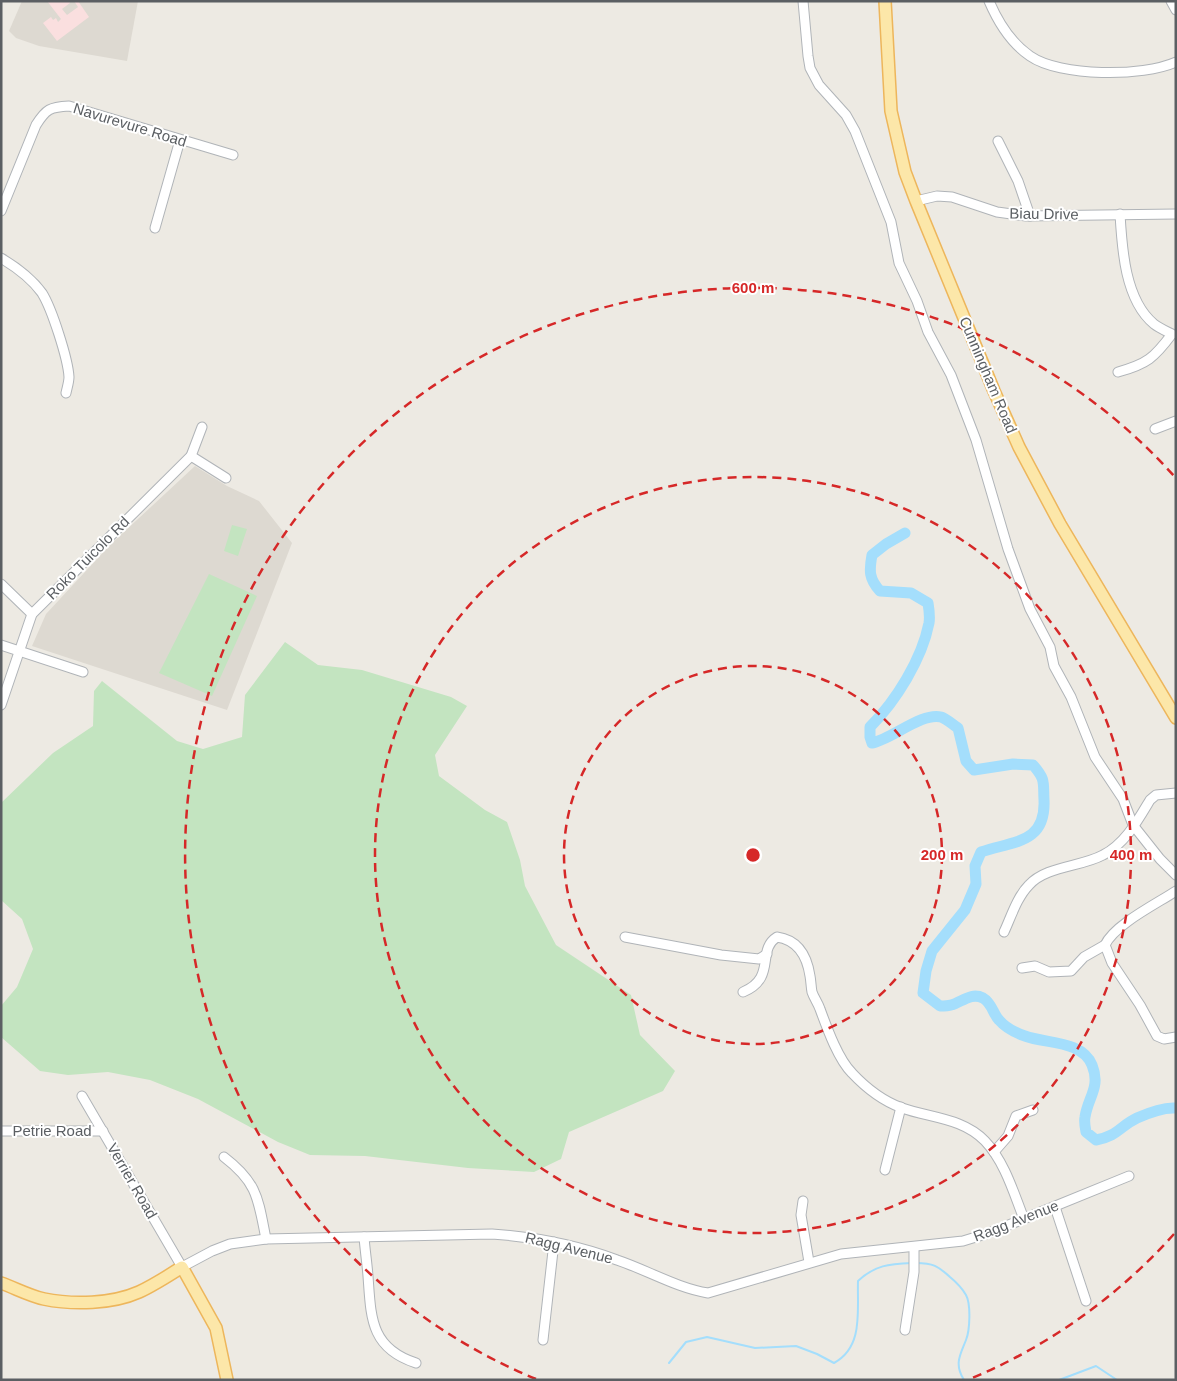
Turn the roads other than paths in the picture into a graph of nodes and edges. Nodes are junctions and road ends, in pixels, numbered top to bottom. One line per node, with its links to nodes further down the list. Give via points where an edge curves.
1 (803, 1): 32 (street, via 810,68 819,85 846,115 855,131 891,222 899,263 928,332 951,375 976,440 1008,549 1030,609 1050,647 1054,666 1071,697 1095,756 1123,799)
2 (885, 1): 10 (main road, Cunningham Road, via 891,111 905,172)
3 (990, 1): 6 (street, via 997,20 1012,39 1029,55 1053,66 1080,71 1121,72 1146,70)
4 (1170, 1): 5 (street)
5 (1176, 10)
6 (1176, 62)
7 (180, 140): 9 (street, Navurevure Road); 11 (street, Navurevure Road, via 69,106 52,108 44,112 36,125); 15 (street)
8 (998, 141): 14 (street, via 1018,181)
9 (233, 155)
10 (916, 201): 14 (street, Biau Drive, via 938,196 952,197 1005,214); 30 (main road, Cunningham Road, via 1019,447 1060,524)
11 (1, 211)
12 (1120, 214): 13 (street, Biau Drive); 14 (street, Biau Drive); 17 (street, via 1123,259 1134,293 1155,325 1172,334 1149,361)
13 (1176, 214)
14 (1030, 216)
15 (155, 228)
16 (1, 258): 18 (street, via 26,275 42,293 62,347 68,378)
17 (1118, 372)
18 (66, 393)
19 (1176, 421): 21 (street)
20 (202, 427): 22 (street, Roko Tuicolo Rd)
21 (1155, 429)
22 (191, 456): 23 (street); 25 (street, Roko Tuicolo Rd)
23 (226, 478)
24 (1, 584): 25 (street)
25 (32, 614): 27 (street, Roko Tuicolo Rd)
26 (1, 645): 27 (street)
27 (18, 651): 28 (street); 29 (street, Roko Tuicolo Rd)
28 (83, 672)
29 (1, 705)
30 (1176, 718)
31 (1176, 793): 32 (street, via 1156,795)
32 (1134, 825): 33 (street); 35 (street, via 1114,849 1103,856 1044,875 1029,884)
33 (1176, 875)
34 (1176, 891): 37 (street, via 1124,924)
35 (1004, 932)
36 (625, 937): 38 (street, via 721,955 759,959)
37 (1105, 945): 39 (street, via 1084,957 1071,971 1049,972 1035,966); 41 (street, via 1112,964 1157,1036 1164,1039)
38 (767, 954): 40 (street, via 761,979); 43 (street, via 768,947 777,937 796,944 804,955 812,991 824,1022 851,1072 867,1087)
39 (1022, 968)
40 (743, 992)
41 (1176, 1037)
42 (82, 1096): 46 (street, Verrier Road)
43 (901, 1108): 47 (street, via 966,1126 985,1140); 49 (street)
44 (1033, 1110): 47 (street, via 1016,1116 1010,1133)
45 (1, 1131): 46 (street, Petrie Road)
46 (103, 1131): 59 (street, Verrier Road)
47 (994, 1152): 53 (street)
48 (224, 1157): 55 (street, via 246,1176 254,1188)
49 (885, 1170)
50 (1129, 1176): 52 (street, Ragg Avenue)
51 (803, 1201): 58 (street, via 801,1215)
52 (1055, 1207): 53 (street, Ragg Avenue); 61 (street)
53 (1024, 1219): 57 (street, Ragg Avenue, via 963,1241)
54 (364, 1237): 55 (street, Ragg Avenue); 56 (street, Ragg Avenue, via 492,1234); 64 (street, via 369,1299 378,1334 400,1358)
55 (266, 1238): 59 (street, Ragg Avenue, via 230,1244)
56 (554, 1242): 58 (street, Ragg Avenue, via 615,1259 690,1290 708,1293); 63 (street)
57 (914, 1247): 58 (street, Ragg Avenue, via 862,1251); 62 (street, via 914,1272)
58 (809, 1262)
59 (182, 1267): 60 (main road, Ragg Avenue, via 137,1293 92,1302 43,1299); 65 (main road, via 216,1328)
60 (1, 1283)
61 (1086, 1301)
62 (905, 1330)
63 (543, 1340)
64 (416, 1364)
65 (227, 1380)

